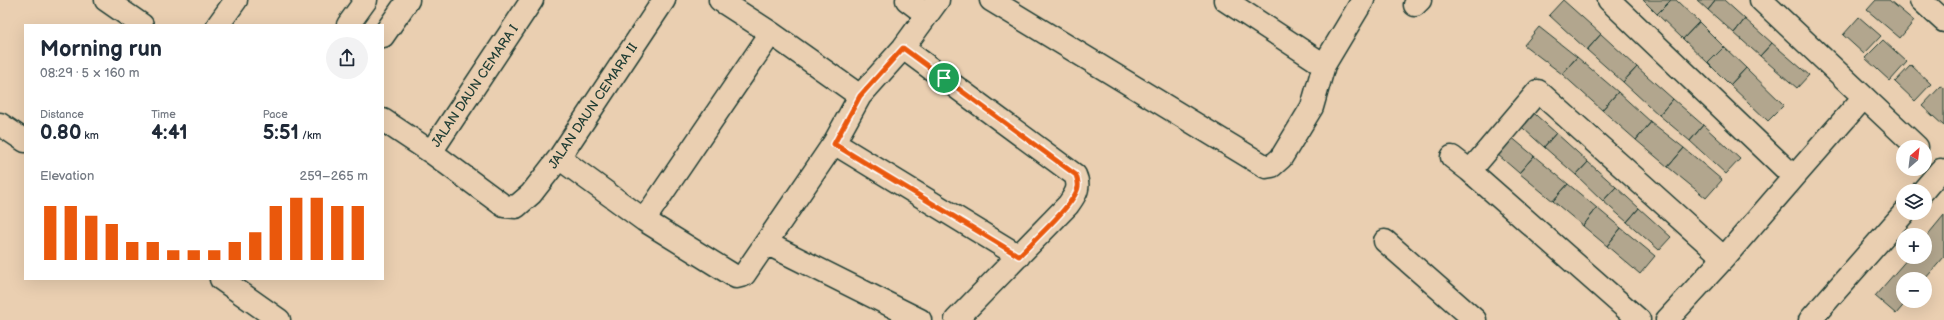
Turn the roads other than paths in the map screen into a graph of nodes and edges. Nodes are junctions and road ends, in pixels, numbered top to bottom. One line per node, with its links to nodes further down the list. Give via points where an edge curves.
1 (106, 0): 17 (street)
2 (236, 0): 18 (street)
3 (366, 0): 19 (street)
4 (408, 0): 21 (street)
5 (532, 0): 31 (street, JALAN DAUN CEMARA I)
6 (664, 0): 33 (street, JALAN DAUN CEMARA II)
7 (720, 0): 20 (street)
8 (907, 0): 15 (street)
9 (991, 0): 23 (street, via 1266,167 1272,166 1281,158 1312,107)
10 (1225, 0): 23 (street)
11 (1363, 0): 23 (street)
12 (1609, 0): 37 (street)
13 (1760, 0): 25 (street)
14 (1920, 0): 16 (street)
15 (932, 7): 22 (street)
16 (1944, 22)
17 (141, 24)
18 (219, 24)
19 (349, 24)
20 (771, 33): 24 (street); 39 (street)
21 (384, 35)
22 (903, 48): 24 (street); 43 (street, via 1076,175 1078,182 1075,195 1068,205)
23 (1324, 65)
24 (860, 96): 30 (street)
25 (1864, 97): 29 (street); 37 (street)
26 (384, 121): 31 (street)
27 (0, 124): 28 (street)
28 (24, 140)
29 (1910, 140)
30 (834, 144): 42 (street); 43 (street)
31 (431, 152): 33 (street, JALAN DAUN CEMARA II, via 504,206 516,206 531,194)
32 (1452, 157): 35 (street)
33 (559, 158): 39 (street)
34 (1932, 161): 36 (street)
35 (1470, 171): 44 (street, via 1538,91); 50 (street)
36 (1943, 171): 38 (street)
37 (1794, 177): 44 (street)
38 (1930, 184)
39 (644, 220): 42 (street, via 736,278 744,275)
40 (1898, 220): 52 (street)
41 (1385, 242): 49 (street)
42 (766, 243): 47 (street)
43 (1019, 256): 48 (street)
44 (1724, 258): 51 (street)
45 (222, 280): 46 (street)
46 (279, 320)
47 (920, 320)
48 (956, 320)
49 (1475, 320)
50 (1639, 320)
51 (1667, 320)
52 (1810, 320)

